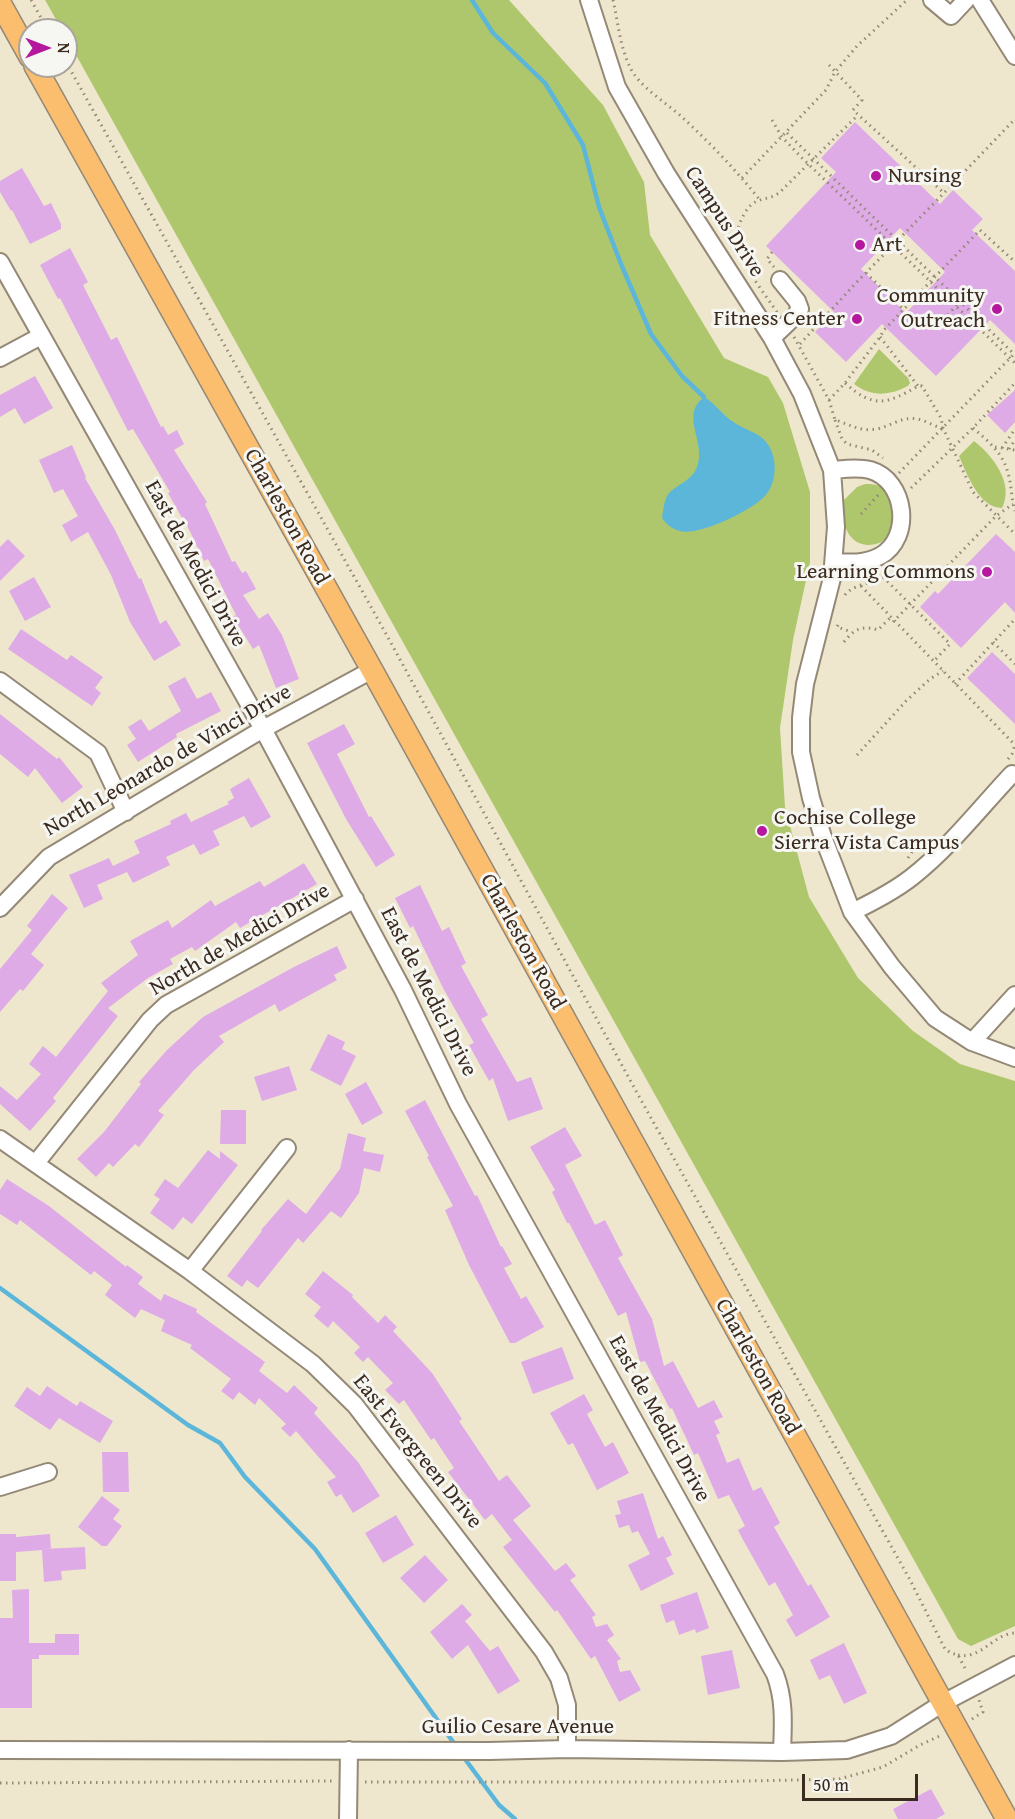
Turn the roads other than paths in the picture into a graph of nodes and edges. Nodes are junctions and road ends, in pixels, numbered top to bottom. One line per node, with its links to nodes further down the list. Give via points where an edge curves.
1 (589, 0): 12 (street, Campus Drive, via 617,87 661,165)
2 (932, 0): 3 (street, via 951,16)
3 (966, 0)
4 (980, 0): 7 (street)
5 (0, 3): 6 (main road)
6 (18, 35)
7 (1015, 56)
8 (42, 78): 16 (main road, Charleston Road)
9 (0, 262): 11 (street, East de Medici Drive)
10 (780, 280): 12 (street, via 800,309)
11 (41, 336): 13 (street); 18 (street, East de Medici Drive)
12 (772, 338): 14 (street, Campus Drive, via 802,394)
13 (0, 358)
14 (832, 470): 15 (street, Campus Drive); 15 (street, via 858,468 890,482 900,500 901,522 897,539 881,556 861,563)
15 (834, 562): 23 (street, Campus Drive, via 805,684 801,752 823,837)
16 (372, 670): 18 (street, North Leonardo de Vinci Drive); 34 (main road, Charleston Road)
17 (0, 681): 20 (street, via 98,753)
18 (263, 729): 20 (street, North Leonardo de Vinci Drive); 21 (street, East de Medici Drive)
19 (1012, 774): 23 (street, via 913,877)
20 (126, 812): 22 (street, North Leonardo de Vinci Drive, via 49,857)
21 (355, 899): 29 (street, North de Medici Drive, via 166,1005); 38 (street, East de Medici Drive, via 458,1104 775,1674 784,1712)
22 (0, 908)
23 (852, 912): 25 (street, Campus Drive, via 935,1018)
24 (1015, 995): 25 (street)
25 (972, 1041): 26 (street, Campus Drive)
26 (1015, 1058)
27 (0, 1139): 29 (street, East Evergreen Drive)
28 (287, 1148): 30 (street)
29 (36, 1163): 30 (street, East Evergreen Drive)
30 (190, 1271): 35 (street, East Evergreen Drive, via 313,1364 355,1404 560,1678 567,1705)
31 (48, 1472): 32 (street)
32 (0, 1487)
33 (1015, 1665): 34 (street, Guilio Cesare Avenue)
34 (943, 1703): 38 (street, Guilio Cesare Avenue, via 891,1736 847,1750); 40 (main road, Charleston Road)
35 (567, 1749): 37 (street, Guilio Cesare Avenue); 38 (street, Guilio Cesare Avenue)
36 (0, 1750): 37 (street, Guilio Cesare Avenue)
37 (349, 1750): 39 (street)
38 (782, 1752)
39 (348, 1819)
40 (1007, 1819)

